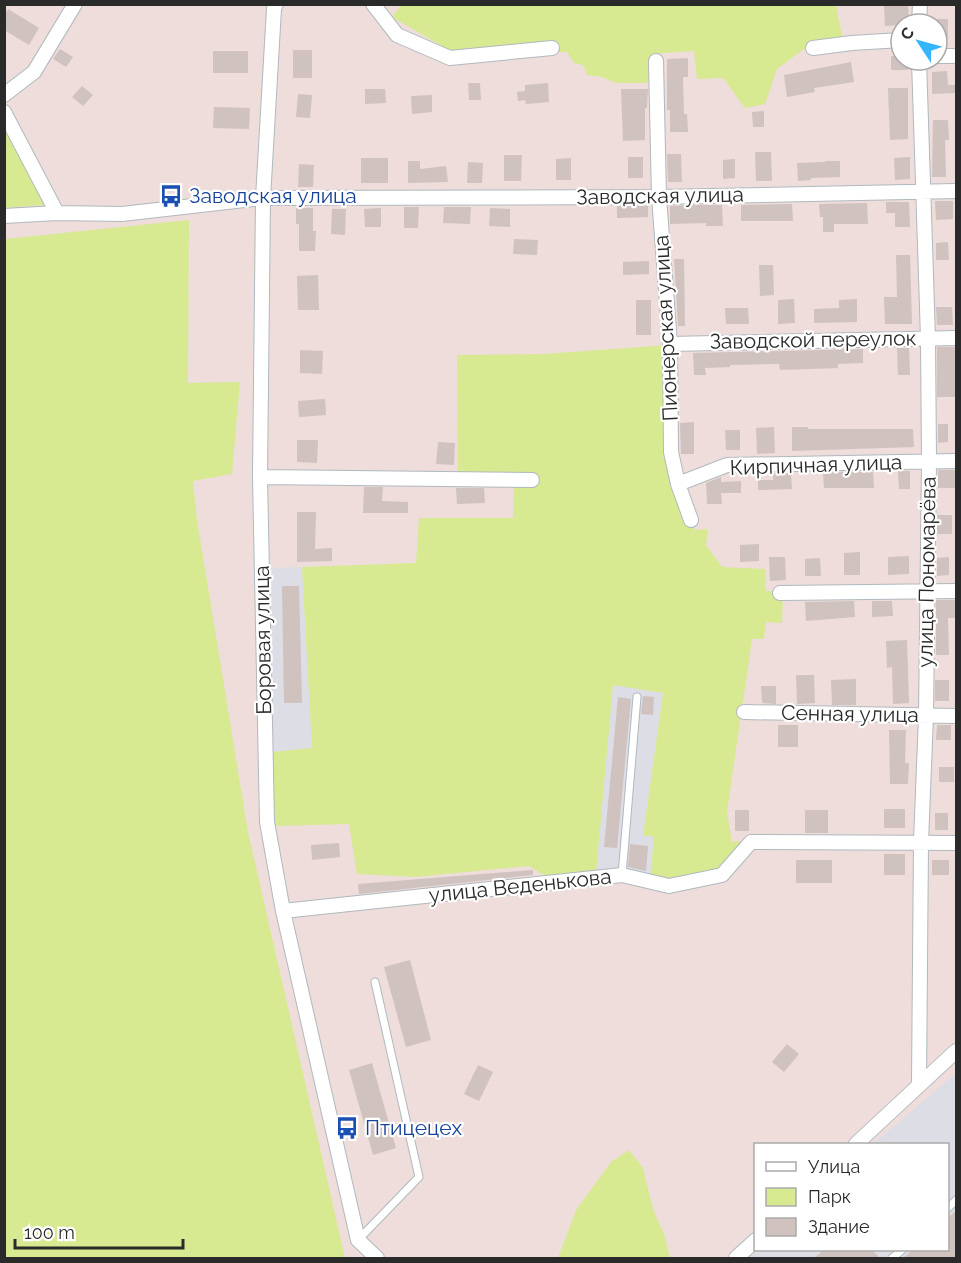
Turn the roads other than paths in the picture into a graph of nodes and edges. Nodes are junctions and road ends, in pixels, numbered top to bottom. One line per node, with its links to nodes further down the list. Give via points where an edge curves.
1 (75, 4): 9 (street, via 34,72)
2 (276, 4): 14 (street, Боровая улица)
3 (373, 4): 5 (street, via 397,35 450,58)
4 (889, 41): 6 (street)
5 (552, 48)
6 (813, 48)
7 (656, 61): 13 (street, Пионерская улица)
8 (919, 72): 11 (street, улица Пономарёва)
9 (4, 95)
10 (4, 112): 15 (street)
11 (923, 190): 12 (street, Заводская улица); 13 (street, Заводская улица); 17 (street, улица Пономарёва)
12 (957, 191)
13 (659, 197): 14 (street, Заводская улица); 19 (street, Пионерская улица)
14 (263, 198): 15 (street, Заводская улица, via 122,214); 22 (street, Боровая улица)
15 (57, 213): 16 (street, Заводская улица)
16 (4, 216)
17 (928, 338): 18 (street, Заводской переулок); 19 (street, Заводской переулок); 20 (street, улица Пономарёва)
18 (957, 338)
19 (670, 344): 24 (street, Пионерская улица, via 671,452)
20 (929, 461): 21 (street, Кирпичная улица); 24 (street, Кирпичная улица, via 727,465); 26 (street, улица Пономарёва)
21 (957, 461)
22 (260, 477): 23 (street); 36 (street, Боровая улица, via 267,822)
23 (531, 480)
24 (678, 484): 25 (street, Пионерская улица)
25 (691, 520)
26 (928, 590): 27 (street); 28 (street); 31 (street, улица Пономарёва)
27 (957, 591)
28 (780, 593)
29 (637, 697): 35 (lane)
30 (744, 712): 31 (street, Сенная улица)
31 (926, 716): 32 (street, Сенная улица); 33 (street, улица Пономарёва)
32 (957, 716)
33 (921, 842): 34 (street, улица Веденькова); 35 (street, улица Веденькова, via 751,842 722,875 669,886); 39 (street, улица Пономарёва)
34 (957, 843)
35 (622, 875): 36 (street, улица Веденькова)
36 (283, 911): 41 (street, Боровая улица)
37 (375, 982): 41 (lane, via 419,1177)
38 (957, 1051): 39 (street)
39 (919, 1084): 40 (street)
40 (857, 1143)
41 (358, 1240): 43 (street)
42 (754, 1242): 44 (street)
43 (377, 1258)
44 (736, 1258)

